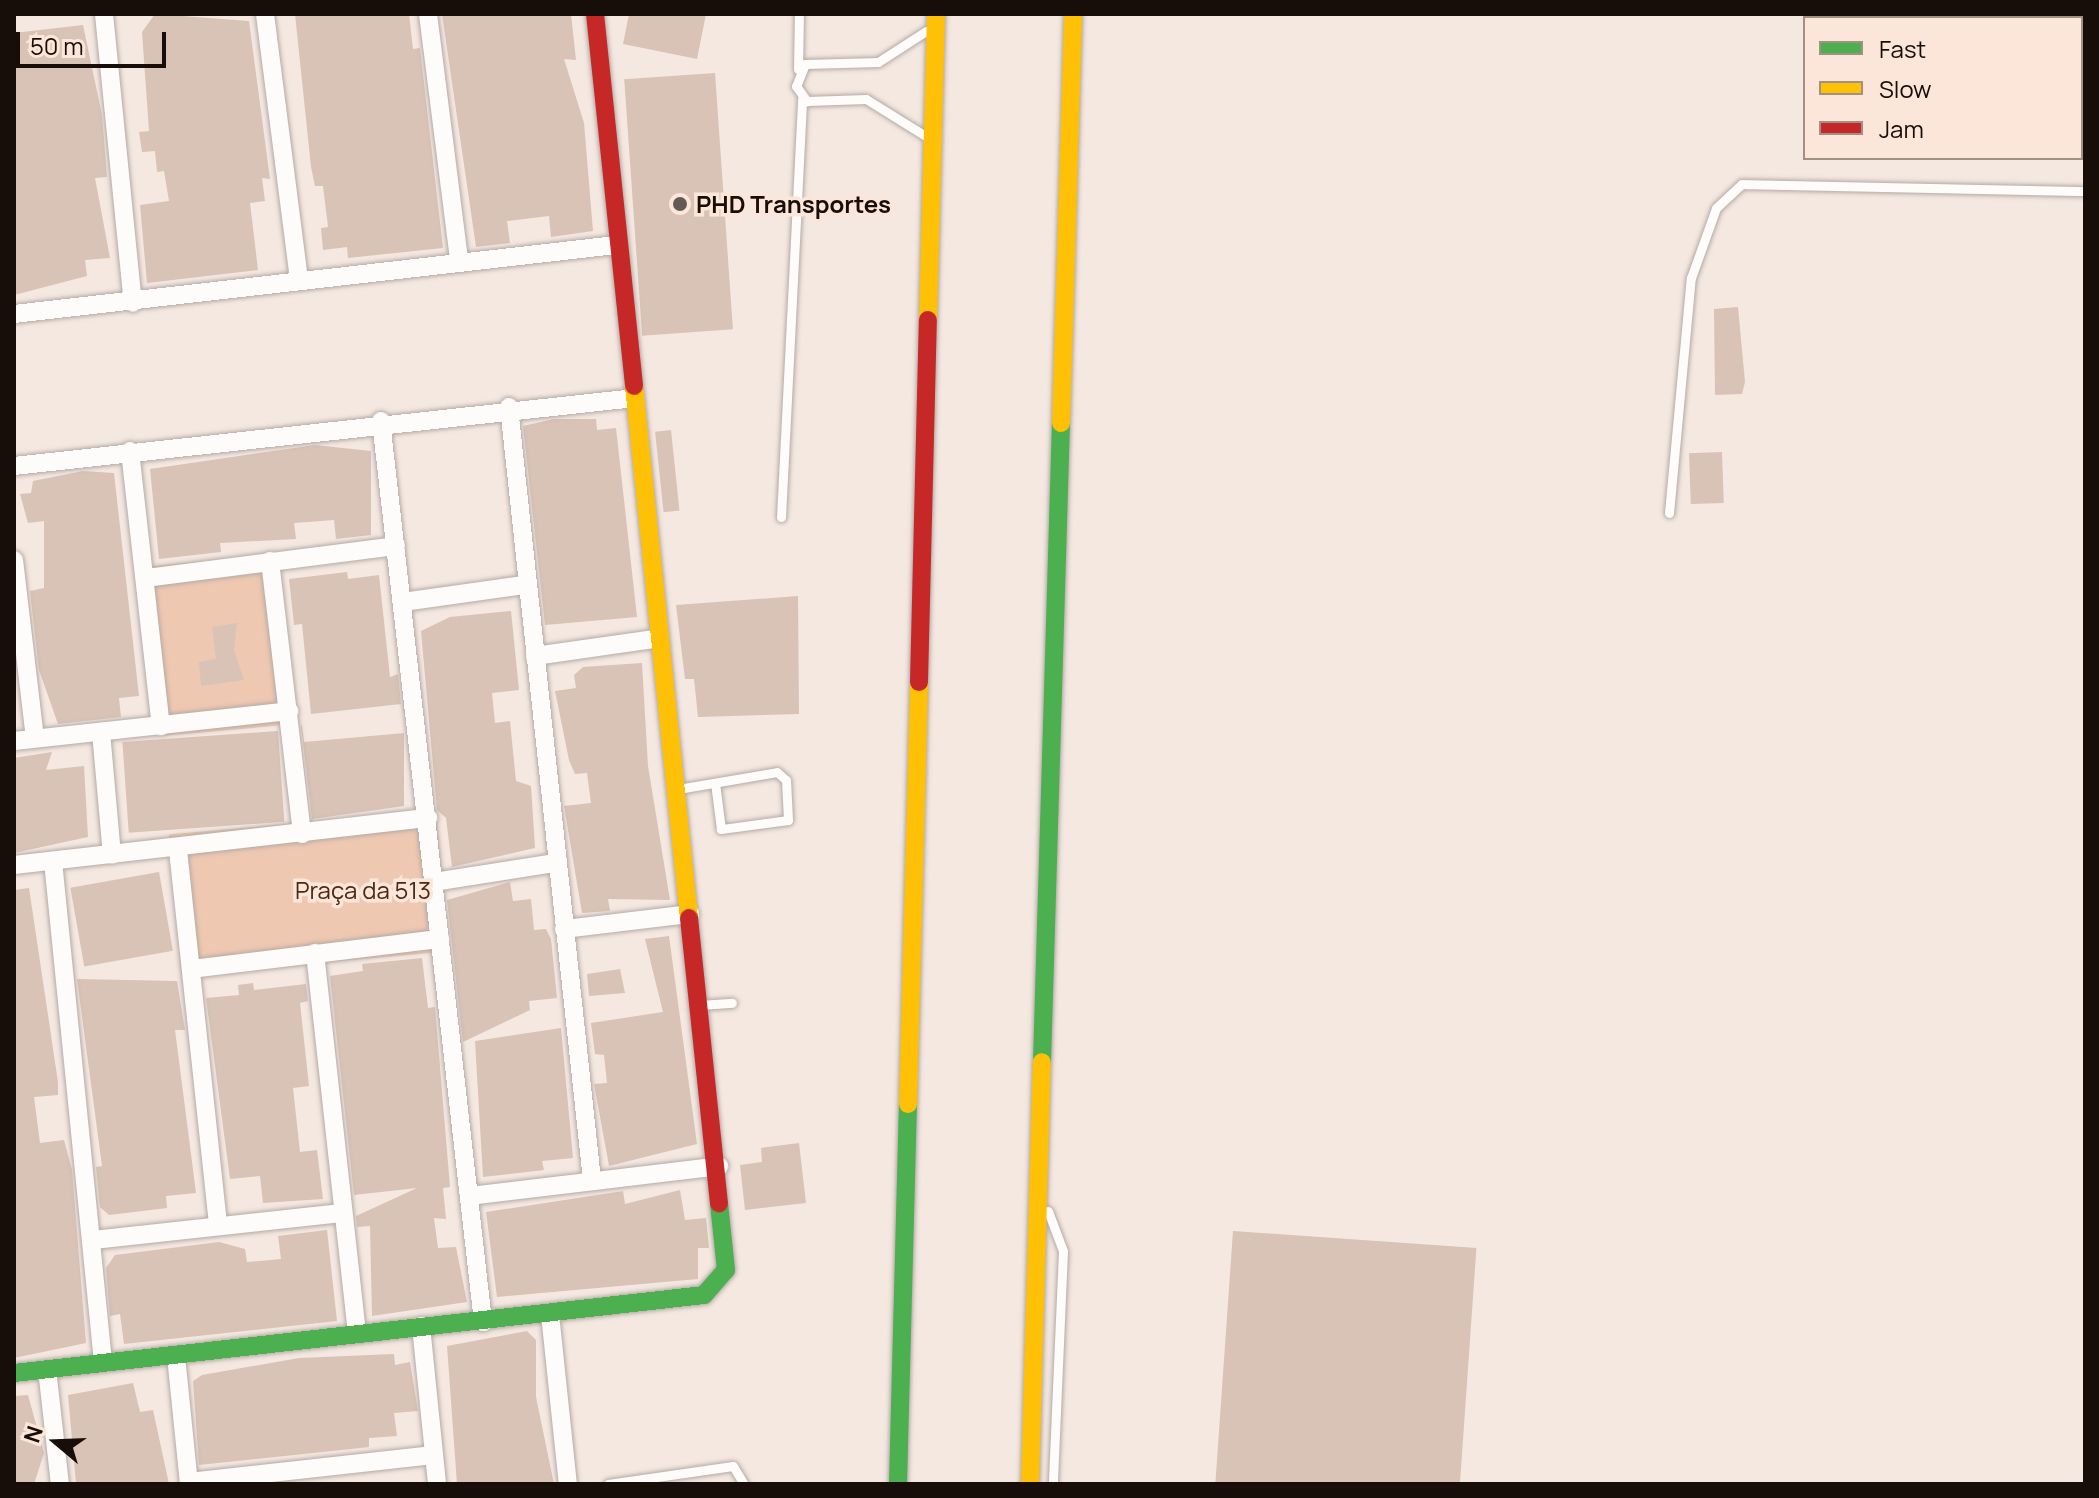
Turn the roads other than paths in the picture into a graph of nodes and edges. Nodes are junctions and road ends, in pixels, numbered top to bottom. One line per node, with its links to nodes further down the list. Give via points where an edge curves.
1 (104, 14): 15 (street)
2 (265, 14): 14 (street)
3 (428, 14): 13 (street)
4 (799, 14): 8 (lane)
5 (1073, 14): 57 (main road, via 1050,673)
6 (597, 19): 12 (main road)
7 (936, 19): 8 (lane, via 878,62); 10 (main road)
8 (798, 69): 9 (lane)
9 (802, 99): 10 (lane, via 866,99); 23 (lane)
10 (933, 141): 77 (main road)
11 (2085, 191): 22 (lane, via 1742,184 1716,208 1691,278)
12 (616, 245): 13 (street); 17 (main road)
13 (459, 261): 14 (street)
14 (299, 280): 15 (street)
15 (133, 303): 16 (street)
16 (14, 314)
17 (635, 398): 18 (street); 30 (main road)
18 (509, 407): 19 (street); 28 (street)
19 (381, 421): 20 (street); 24 (street)
20 (130, 451): 21 (street); 27 (street)
21 (14, 466)
22 (1669, 513)
23 (781, 517)
24 (396, 546): 26 (street); 29 (street)
25 (14, 560): 35 (street)
26 (270, 561): 27 (street); 32 (street)
27 (146, 578): 33 (street)
28 (524, 585): 29 (street); 31 (street)
29 (403, 602): 39 (street)
30 (655, 639): 31 (street); 38 (main road)
31 (535, 656): 44 (street)
32 (289, 711): 33 (street); 40 (street)
33 (161, 726): 34 (street)
34 (101, 732): 35 (street); 42 (street)
35 (35, 738): 36 (street)
36 (14, 741)
37 (715, 783): 37 (lane, via 721,829 788,820 782,775); 38 (lane)
38 (674, 789): 47 (main road)
39 (428, 818): 40 (street); 46 (street)
40 (302, 834): 41 (street)
41 (178, 850): 42 (street); 51 (street)
42 (112, 855): 43 (street)
43 (53, 861): 45 (street); 60 (street)
44 (555, 863): 46 (street); 48 (street)
45 (14, 865)
46 (434, 882): 49 (street)
47 (690, 914): 48 (street); 53 (main road)
48 (564, 929): 55 (street)
49 (440, 939): 50 (street); 56 (street)
50 (315, 953): 51 (street); 58 (street)
51 (191, 969): 59 (street)
52 (732, 1003): 53 (lane)
53 (700, 1005): 54 (main road)
54 (719, 1166): 55 (street); 61 (main road, via 729,1256 718,1284 704,1295)
55 (592, 1180): 56 (street)
56 (469, 1196): 62 (street)
57 (1043, 1202): 78 (main road); 79 (lane, via 1063,1251)
58 (340, 1213): 59 (street); 64 (street)
59 (218, 1226): 60 (street)
60 (93, 1240): 66 (street)
61 (550, 1314): 62 (main road); 74 (street)
62 (483, 1322): 63 (main road)
63 (421, 1326): 64 (main road); 69 (street)
64 (357, 1333): 65 (main road)
65 (176, 1356): 66 (main road); 71 (street)
66 (103, 1362): 67 (main road)
67 (47, 1369): 68 (main road); 72 (street)
68 (14, 1373)
69 (434, 1455): 70 (street); 73 (street)
70 (314, 1477): 71 (street)
71 (189, 1483)
72 (60, 1484)
73 (437, 1484)
74 (568, 1484)
75 (608, 1484): 76 (lane, via 733,1466)
76 (744, 1484)
77 (898, 1484)
78 (1030, 1484)
79 (1053, 1484)

